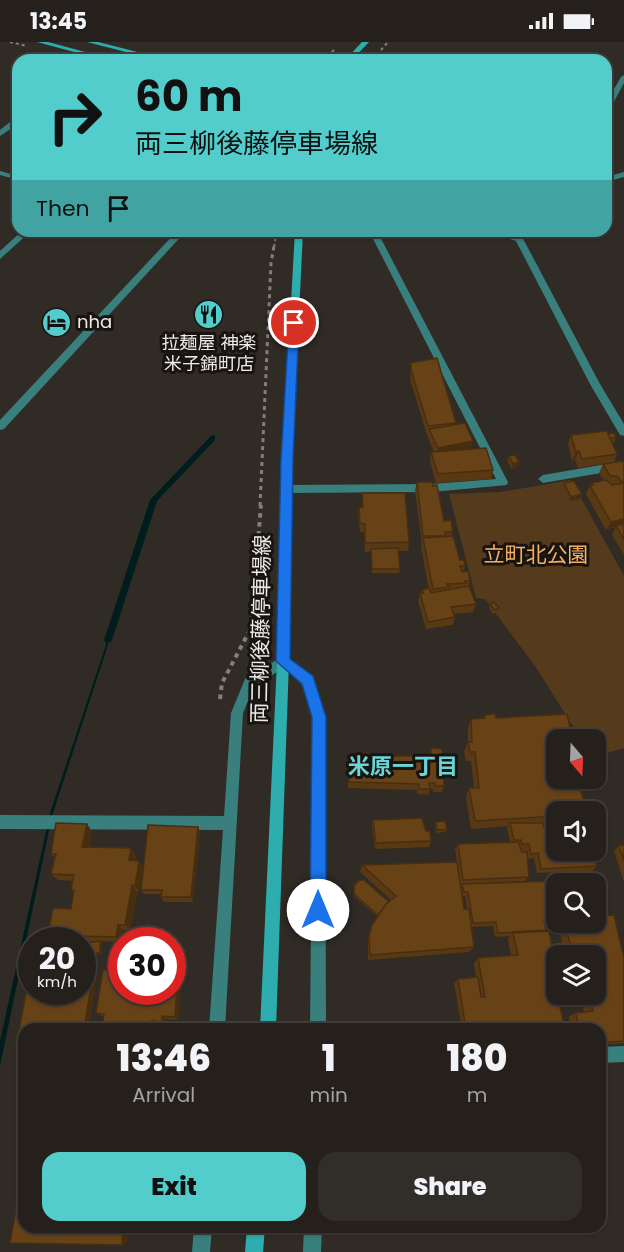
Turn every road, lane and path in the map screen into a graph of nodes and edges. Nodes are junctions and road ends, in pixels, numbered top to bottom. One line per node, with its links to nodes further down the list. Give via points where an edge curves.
1 (40, 42): 4 (main road)
2 (90, 42): 5 (main road)
3 (366, 42): 6 (main road)
4 (81, 54)
5 (141, 54)
6 (354, 54)
7 (624, 77): 8 (street)
8 (612, 98)
9 (12, 125): 10 (street)
10 (0, 134)
11 (21, 237): 17 (street)
12 (176, 237): 18 (street)
13 (276, 237): 24 (path, via 271,263 259,540 251,628 222,683)
14 (299, 237): 22 (main road, 両三柳後藤停車場線)
15 (376, 237): 22 (street, via 503,482 432,488)
16 (518, 237): 19 (street)
17 (0, 256)
18 (0, 426)
19 (624, 432)
20 (624, 465): 21 (street)
21 (543, 479)
22 (286, 489): 23 (main road, 両三柳後藤停車場線)
23 (283, 661): 26 (street, via 249,683 237,713); 28 (main road, 両三柳後藤停車場線); 29 (street, via 308,681 319,717)
24 (220, 706)
25 (0, 822): 26 (street)
26 (231, 823): 27 (street)
27 (217, 1023)
28 (268, 1023)
29 (318, 1023)
30 (624, 1054): 31 (street)
31 (606, 1055)
32 (203, 1233): 35 (street)
33 (256, 1233): 36 (main road)
34 (313, 1233): 37 (street)
35 (201, 1252)
36 (254, 1252)
37 (312, 1252)

